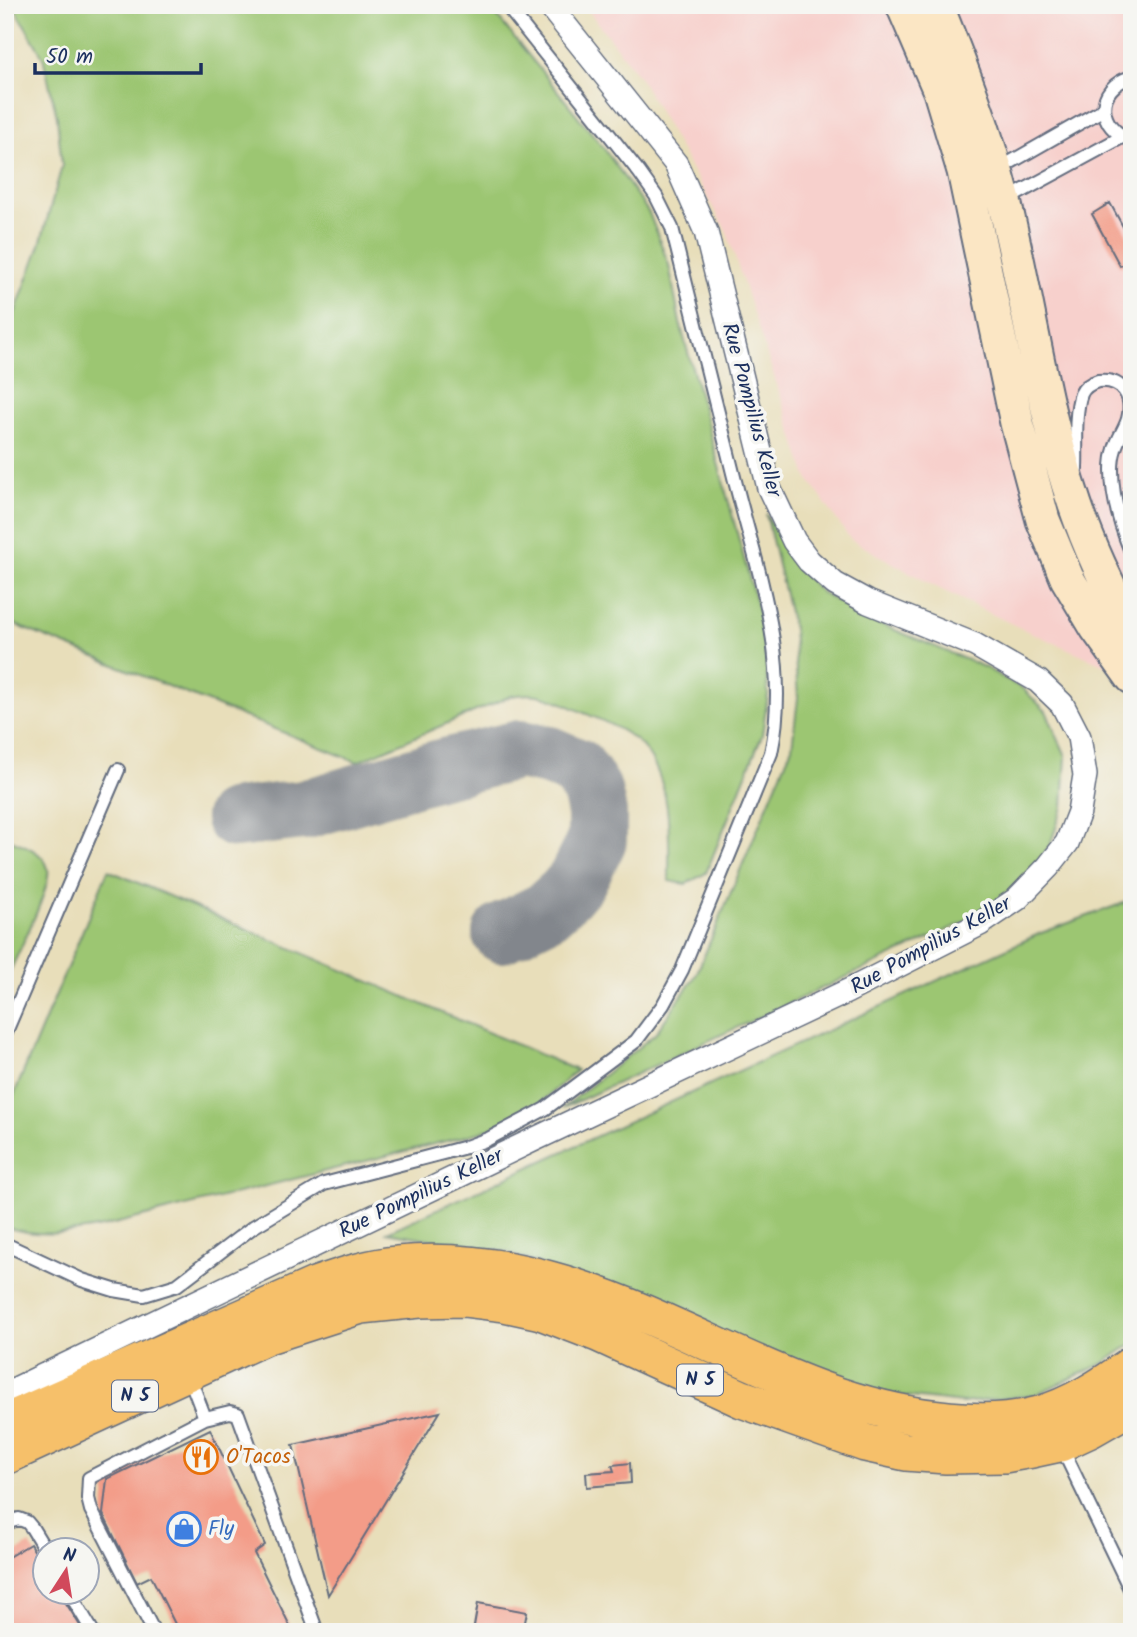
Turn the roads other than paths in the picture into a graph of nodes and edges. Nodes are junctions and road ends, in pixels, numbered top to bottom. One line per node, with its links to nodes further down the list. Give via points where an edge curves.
1 (506, 5): 15 (lane, via 639,172 672,228 771,623 776,728 761,778 682,970 663,1005 636,1041 545,1109 466,1147 324,1184 253,1227 177,1285 144,1295 82,1280)
2 (549, 5): 18 (street, Rue Pompilius Keller, via 676,164 693,200 706,232 769,488 794,541 808,561 835,584 975,645 1038,681 1062,704 1079,737 1085,775 1079,812 1067,843 1017,900 980,924)
3 (904, 5): 8 (main road)
4 (936, 5): 8 (main road, via 968,85)
5 (1132, 77): 6 (lane, via 1112,87)
6 (1104, 109): 7 (lane, via 1112,130); 8 (lane)
7 (1127, 139): 8 (lane)
8 (985, 194): 9 (main road); 12 (main road, via 1017,423 1043,520 1067,578)
9 (1075, 505): 10 (lane, via 1081,392 1098,382 1122,386 1130,411 1112,469 1118,511); 11 (main road, via 1112,596)
10 (1132, 554)
11 (1132, 631)
12 (1132, 677)
13 (118, 770): 14 (lane)
14 (5, 1034)
15 (5, 1244)
16 (1132, 1365): 21 (main road, N 5, via 1077,1400 1039,1415 1001,1422 905,1416 824,1393 550,1280 497,1269 396,1265 315,1286)
17 (188, 1373): 20 (lane); 22 (main road, N 5, via 265,1336 361,1305 463,1298 541,1311 742,1399 883,1448 946,1455 1004,1454); 23 (main road, N 5)
18 (5, 1394)
19 (1132, 1405): 22 (main road, N 5)
20 (205, 1418): 29 (lane, via 89,1478 91,1510); 30 (lane, via 238,1414)
21 (5, 1423)
22 (1060, 1443): 26 (lane)
23 (5, 1456)
24 (5, 1523): 25 (lane, via 19,1518)
25 (36, 1536)
26 (1132, 1593)
27 (78, 1606): 28 (lane)
28 (93, 1632)
29 (154, 1632)
30 (317, 1632)

